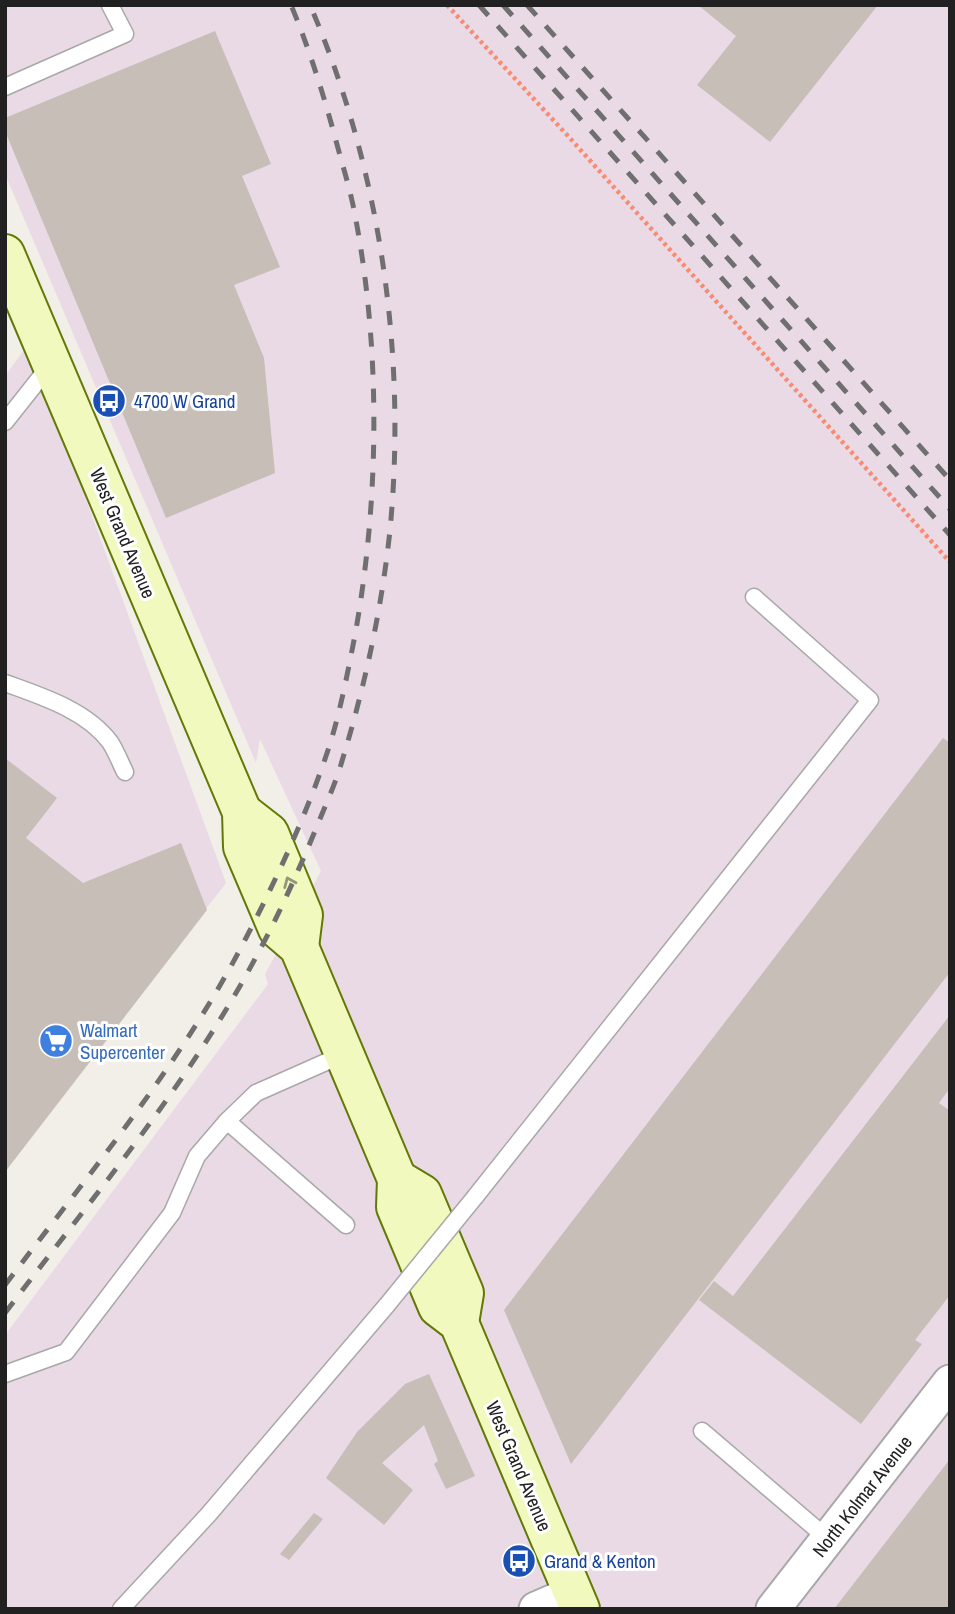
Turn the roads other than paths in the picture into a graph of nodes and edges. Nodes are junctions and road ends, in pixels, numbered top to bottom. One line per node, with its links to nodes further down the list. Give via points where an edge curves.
1 (110, 5): 2 (lane, via 125,34)
2 (5, 87)
3 (5, 254): 4 (main road, West Grand Avenue)
4 (52, 363): 5 (lane); 9 (main road, West Grand Avenue, via 242,812 269,833 303,915 299,947)
5 (5, 422)
6 (754, 597): 17 (lane, bridge, via 870,700 387,1305 208,1515)
7 (5, 683): 8 (lane, via 50,699 90,723 110,742)
8 (125, 772)
9 (344, 1054): 10 (lane, via 256,1093); 16 (main road, West Grand Avenue, via 397,1179 422,1194 464,1293 459,1324)
10 (227, 1121): 11 (lane); 12 (lane, via 197,1156 172,1213 66,1352)
11 (346, 1225)
12 (5, 1374)
13 (950, 1382): 15 (street, North Kolmar Avenue)
14 (702, 1431): 15 (lane)
15 (828, 1539): 19 (street, North Kolmar Avenue)
16 (576, 1601): 18 (street)
17 (121, 1609)
18 (536, 1609)
19 (773, 1609)

